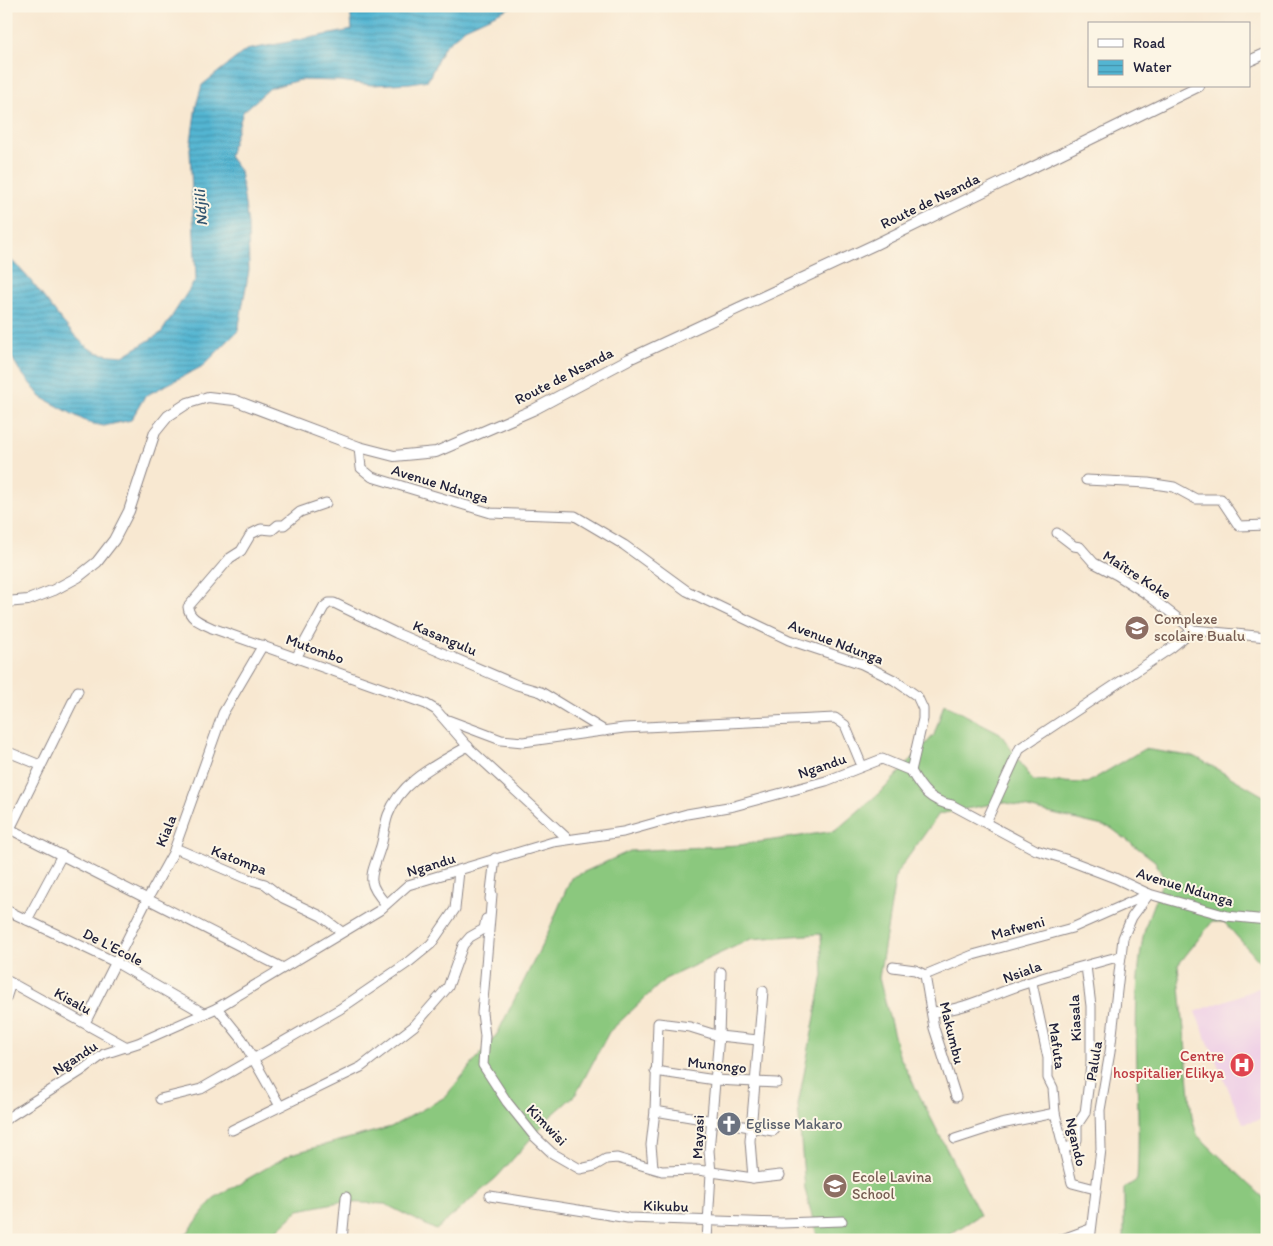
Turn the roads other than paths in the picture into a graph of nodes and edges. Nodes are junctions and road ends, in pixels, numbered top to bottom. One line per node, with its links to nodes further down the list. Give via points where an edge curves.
1 (1267, 53): 2 (street)
2 (1250, 61)
3 (1195, 88): 4 (street, Route de Nsanda, via 874,245 629,359 533,410 436,452 394,456)
4 (359, 447): 9 (street, Route de Nsanda, via 234,400 208,397 188,403 168,416 154,432 129,511 114,540 97,562 54,590 28,600); 21 (street, Avenue Ndunga, via 361,468 372,478 491,513 568,514 582,518 686,591 789,640 862,664 894,680 917,696 923,709)
5 (1086, 480): 7 (street, via 1174,487 1196,499 1221,499 1239,526)
6 (326, 503): 12 (street, Mutombo, via 300,512 272,530 260,529 251,534 241,551 230,558 188,606 192,617 212,628)
7 (1267, 525)
8 (1057, 534): 10 (street, Maître Koke, via 1080,547 1098,566 1144,593)
9 (6, 602)
10 (1193, 630): 11 (street); 22 (street, via 1172,648 1020,748)
11 (1267, 637)
12 (263, 644): 13 (street, Mutombo); 25 (street, Kiala, via 220,719)
13 (296, 658): 15 (street, Mutombo, via 426,704); 16 (street, Kasangulu, via 324,607 334,603 396,633 517,685 541,692)
14 (78, 691): 19 (street)
15 (444, 719): 16 (street, via 501,740 523,742); 17 (street, Mutombo)
16 (605, 731): 20 (street, via 835,718 845,725)
17 (468, 746): 24 (street, Mutombo); 32 (street, via 416,777 396,799 370,876 375,892)
18 (6, 751): 19 (street)
19 (40, 765): 23 (street)
20 (862, 766): 21 (street, Ngandu, via 882,759); 24 (street, Ngandu, via 826,781 734,806 687,814 623,832)
21 (911, 771): 22 (street, Avenue Ndunga, via 927,796)
22 (986, 822): 30 (street, Avenue Ndunga, via 1036,850 1115,878)
23 (8, 831): 26 (street)
24 (568, 839): 27 (street, Ngandu)
25 (175, 848): 31 (street, Kiala); 36 (street, Katompa, via 265,884)
26 (62, 856): 31 (street); 34 (street)
27 (495, 858): 28 (street, Ngandu); 29 (street)
28 (459, 871): 32 (street, Ngandu, via 408,884); 55 (street, via 455,909 431,944 366,993)
29 (492, 894): 62 (street, via 484,929 463,945 448,987 421,1020 367,1064); 72 (street, Kimwisi, via 482,1013 485,1036 482,1065 535,1137 558,1157 580,1169 616,1158)
30 (1149, 894): 35 (street, Avenue Ndunga, via 1227,916); 37 (street, Palula, via 1132,917 1123,938); 43 (street, Mafweni, via 1072,928 973,955)
31 (148, 898): 38 (street, Kiala); 41 (street)
32 (386, 904): 36 (street, Ngandu)
33 (6, 910): 34 (street, De L'Ecole)
34 (26, 920): 38 (street, De L'Ecole)
35 (1267, 920)
36 (342, 932): 41 (street, Ngandu)
37 (1122, 956): 39 (street, Nsiala); 76 (street, Palula, via 1100,1110 1102,1149)
38 (115, 962): 50 (street, De L'Ecole); 51 (street, Kiala)
39 (1086, 966): 45 (street, Nsiala); 71 (street, Kiasala, via 1091,1006 1091,1065 1085,1113 1077,1125 1077,1140 1073,1146)
40 (893, 967): 43 (street)
41 (283, 968): 48 (street, Ngandu)
42 (721, 972): 52 (street, Mayasi)
43 (925, 975): 49 (street, Makumbu)
44 (9, 982): 47 (street); 51 (street, Kisalu)
45 (1032, 983): 49 (street, Nsiala, via 949,1011); 64 (street, Mafuta, via 1048,1058 1048,1078 1053,1088)
46 (763, 992): 53 (street)
47 (6, 998)
48 (217, 1008): 50 (street, Ngandu); 55 (street)
49 (932, 1012): 60 (street, Makumbu)
50 (205, 1014): 54 (street, Ngandu)
51 (85, 1023): 54 (street, Kisalu)
52 (719, 1036): 53 (street); 56 (street, via 658,1023); 57 (street, Mayasi)
53 (758, 1040): 58 (street)
54 (127, 1048): 65 (street, Ngandu, via 104,1054)
55 (254, 1060): 61 (street, via 200,1089); 62 (street)
56 (655, 1071): 57 (street, Munongo); 63 (street)
57 (715, 1080): 58 (street, Munongo); 66 (street, Mayasi)
58 (755, 1083): 59 (street, Munongo); 67 (street)
59 (777, 1083)
60 (956, 1097)
61 (160, 1099)
62 (280, 1106): 68 (street)
63 (655, 1111): 66 (street); 72 (street, via 651,1145)
64 (1055, 1112): 70 (street); 71 (street, Ngando)
65 (6, 1119)
66 (712, 1120): 67 (street); 73 (street, Mayasi, via 709,1151)
67 (751, 1127): 69 (street); 75 (street)
68 (232, 1130)
69 (772, 1131)
70 (955, 1139)
71 (1064, 1149): 76 (street, Ngando, via 1072,1183)
72 (653, 1167): 73 (street, Kimwisi, via 662,1171)
73 (712, 1172): 75 (street, Kimwisi); 79 (street, Mayasi)
74 (780, 1175): 75 (street, Kimwisi)
75 (753, 1178)
76 (1095, 1189): 81 (street, Palula)
77 (490, 1196): 79 (street, Kikubu, via 628,1218)
78 (346, 1197): 82 (street)
79 (708, 1221): 80 (street, Kikubu); 83 (street, Mayasi)
80 (842, 1221)
81 (1090, 1229): 84 (street); 85 (street, Palula)
82 (342, 1240)
83 (708, 1240)
84 (1060, 1240)
85 (1090, 1240)

